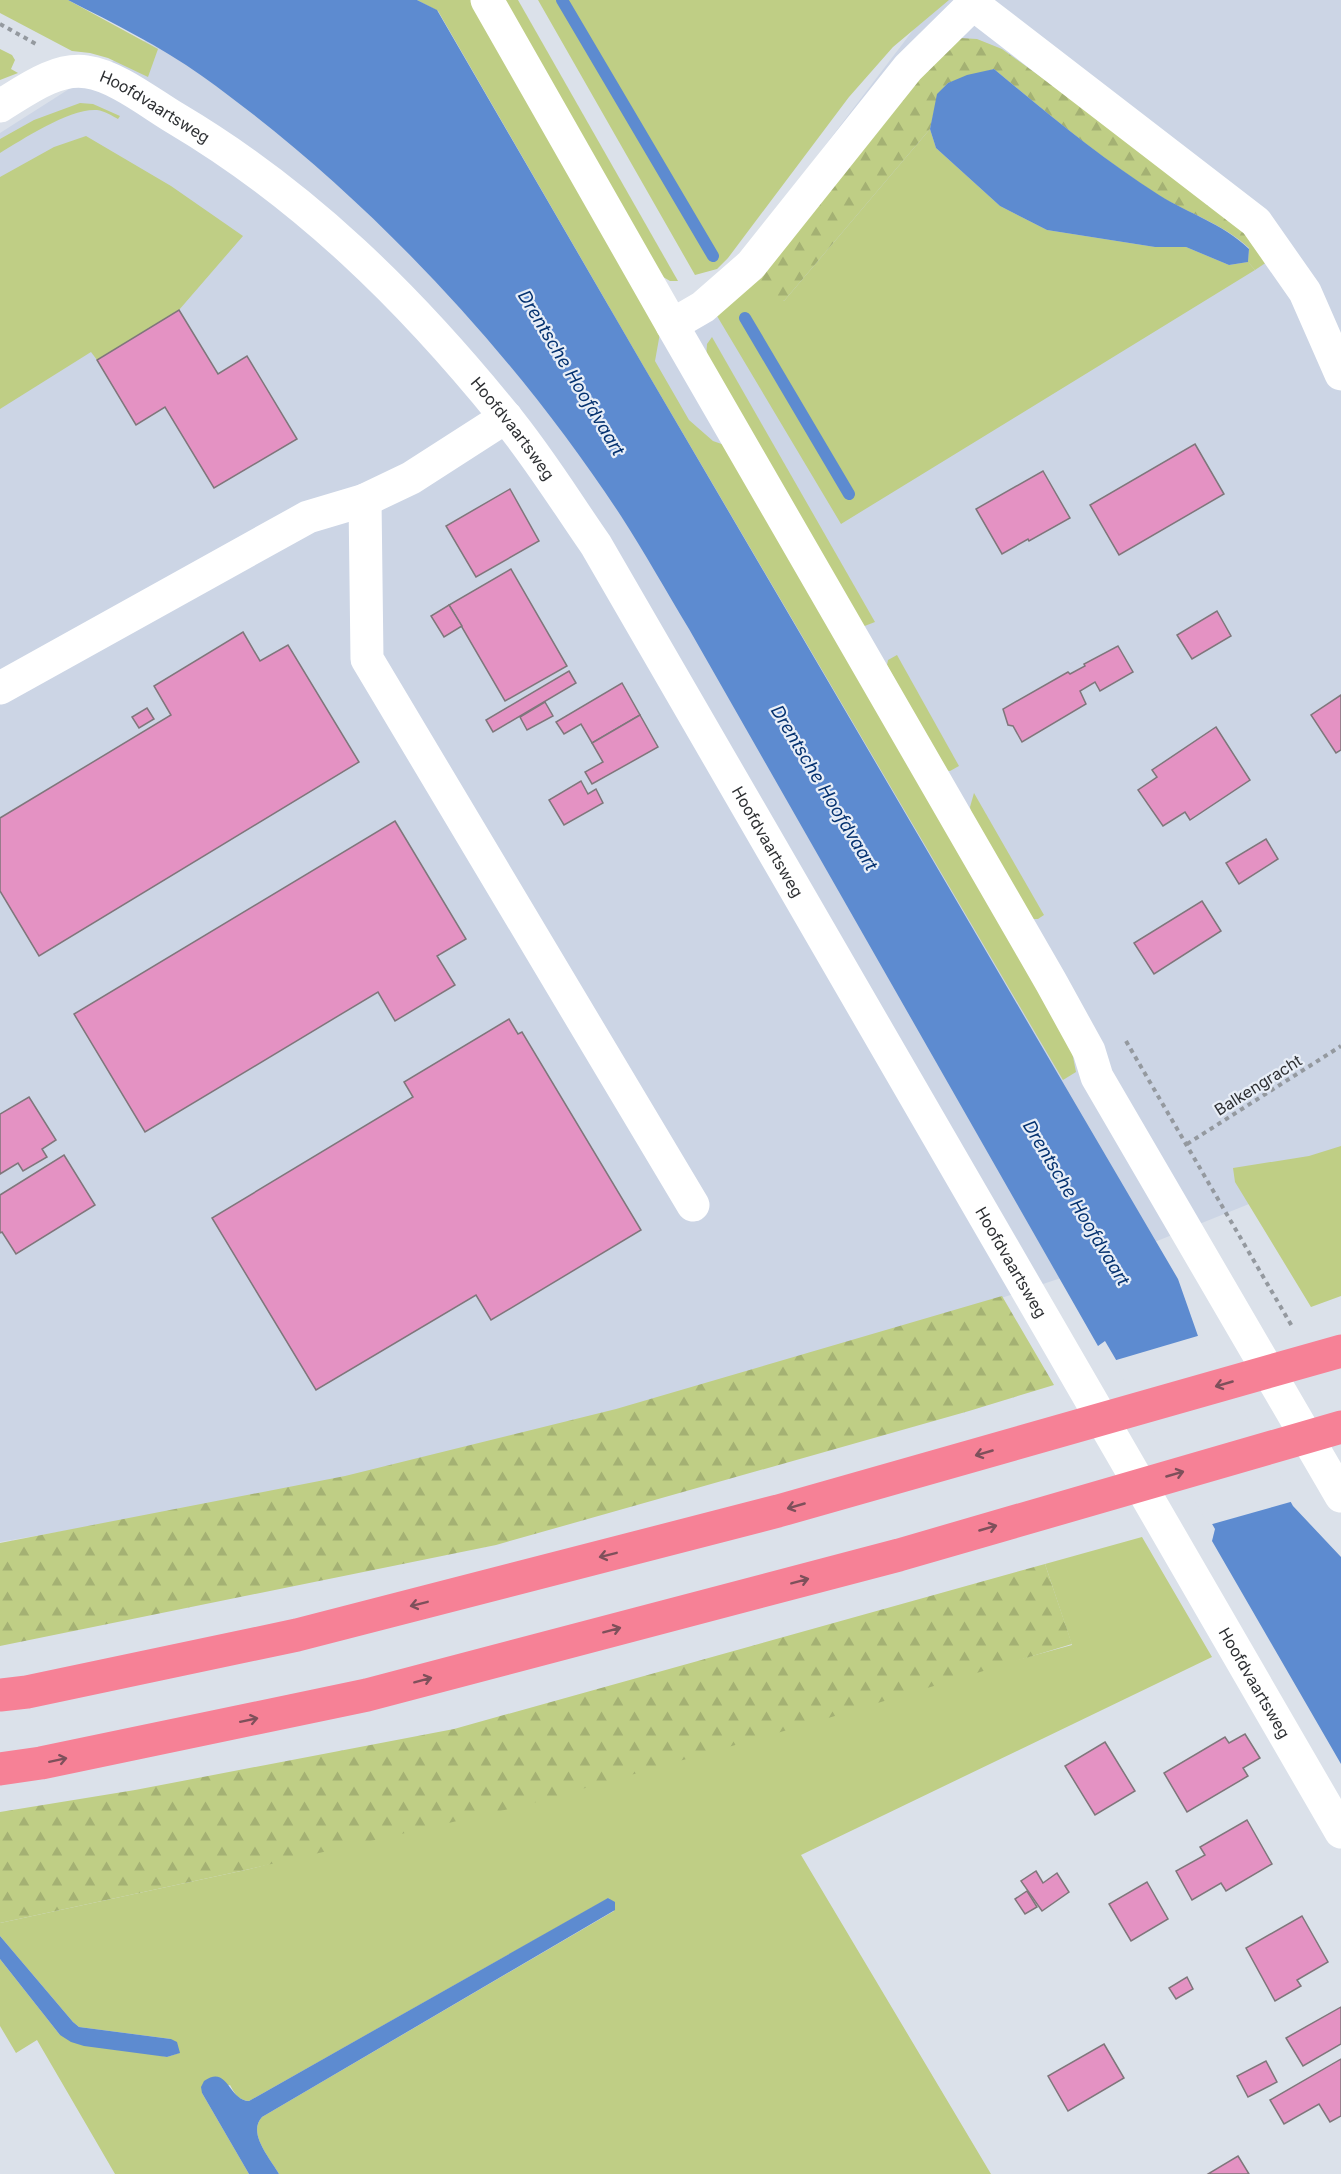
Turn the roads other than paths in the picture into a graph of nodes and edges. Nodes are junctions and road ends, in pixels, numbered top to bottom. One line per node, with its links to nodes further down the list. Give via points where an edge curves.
1 (488, 0): 4 (street)
2 (975, 2): 4 (street, via 908,68 751,266 703,307); 5 (street, via 1256,222 1305,292)
3 (0, 106): 6 (street, Hoofdvaartsweg, via 45,80 86,71 106,77 198,131 328,228 380,276)
4 (672, 325): 12 (street, via 1051,982 1089,1051 1097,1077)
5 (1341, 374)
6 (506, 417): 7 (street, via 411,478); 15 (street, Hoofdvaartsweg, via 596,545)
7 (365, 500): 8 (street, via 308,517); 9 (street, via 368,659)
8 (0, 688)
9 (693, 1205)
10 (1341, 1351): 13 (highway, one-way to 13, via 778,1511 297,1635)
11 (1341, 1426): 14 (highway, one-way to 11, via 367,1695 899,1555)
12 (1341, 1496)
13 (0, 1695)
14 (0, 1769)
15 (1341, 1832)

